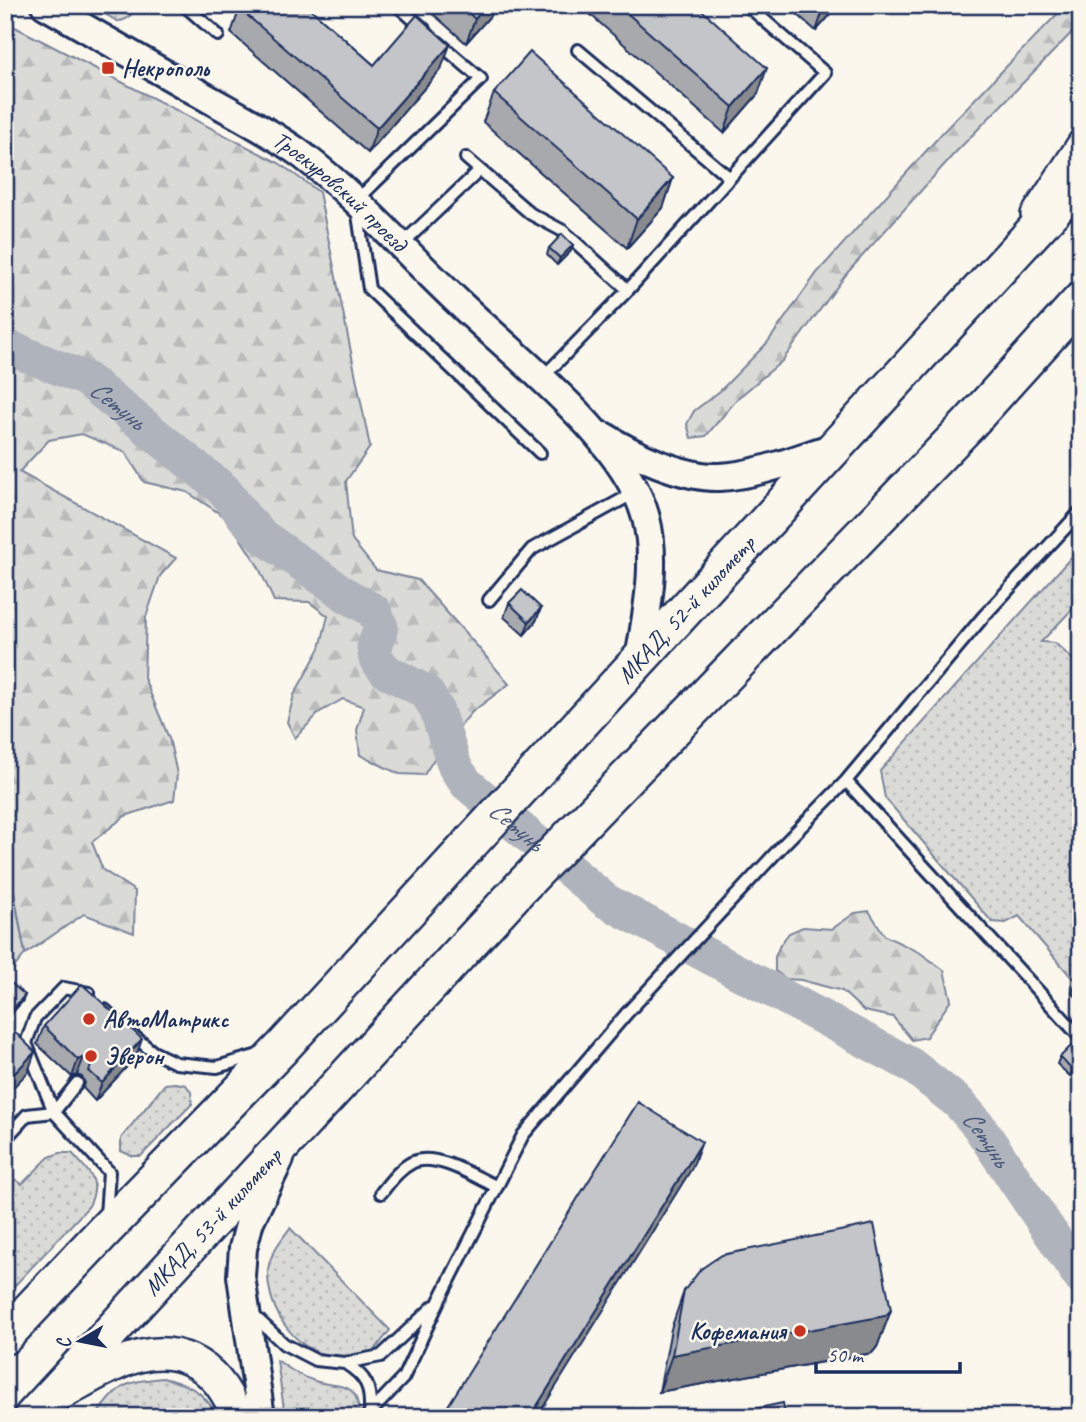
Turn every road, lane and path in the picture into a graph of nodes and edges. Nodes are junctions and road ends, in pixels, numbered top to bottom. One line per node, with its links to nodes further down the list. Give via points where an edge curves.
1 (45, 5): 12 (street, Троекуровский проезд, via 300,154)
2 (184, 5): 5 (lane)
3 (397, 5): 12 (lane, via 481,79)
4 (747, 5): 10 (lane, via 825,72)
5 (218, 35)
6 (578, 50): 10 (lane)
7 (1081, 139): 14 (street)
8 (466, 158): 9 (lane)
9 (480, 170): 13 (lane); 15 (lane, via 531,214 563,231)
10 (730, 178): 15 (lane)
11 (1081, 180): 14 (highway, МКАД, 52-й километр)
12 (356, 201): 13 (street, Троекуровский проезд); 20 (lane, via 369,289)
13 (401, 245): 17 (street, Троекуровский проезд)
14 (992, 275): 19 (highway, МКАД, 52-й километр)
15 (628, 290): 17 (lane)
16 (1081, 300): 32 (highway, МКАД, 53-й километр, via 968,425 521,887)
17 (541, 379): 18 (street, Троекуровский проезд)
18 (594, 429): 19 (street, Троекуровский проезд, via 625,450 668,468 716,477 781,465); 21 (street, Троекуровский проезд)
19 (833, 447): 24 (highway, МКАД, 52-й километр)
20 (540, 453)
21 (636, 492): 23 (lane, via 532,549); 24 (street, Троекуровский проезд, via 651,546)
22 (1081, 511): 25 (lane, via 982,617)
23 (489, 600)
24 (639, 660): 29 (highway, МКАД, 52-й километр)
25 (846, 781): 28 (lane); 34 (lane, via 627,1013 523,1135)
26 (123, 1027): 27 (lane); 29 (lane, via 153,1052 176,1063 217,1067); 31 (lane, via 89,993 64,988 35,1018 26,1043)
27 (115, 1037)
28 (1081, 1038)
29 (285, 1044): 36 (highway)
30 (77, 1083): 31 (lane)
31 (54, 1112): 33 (lane, via 27,1115); 36 (lane, via 109,1172)
32 (291, 1135): 38 (street, via 250,1221 240,1276); 41 (highway, МКАД, 53-й километр)
33 (5, 1139)
34 (496, 1187): 35 (lane, via 457,1167 415,1161); 37 (lane)
35 (381, 1193)
36 (105, 1230): 39 (highway)
37 (439, 1301): 40 (lane, via 381,1356); 42 (lane, via 403,1378)
38 (245, 1307): 40 (lane, via 284,1344 315,1360); 44 (street)
39 (7, 1334)
40 (345, 1363): 42 (lane, via 368,1385)
41 (38, 1410): 43 (main road, via 119,1363 165,1353 203,1366 218,1380)
42 (368, 1415)
43 (237, 1417)
44 (261, 1417)

